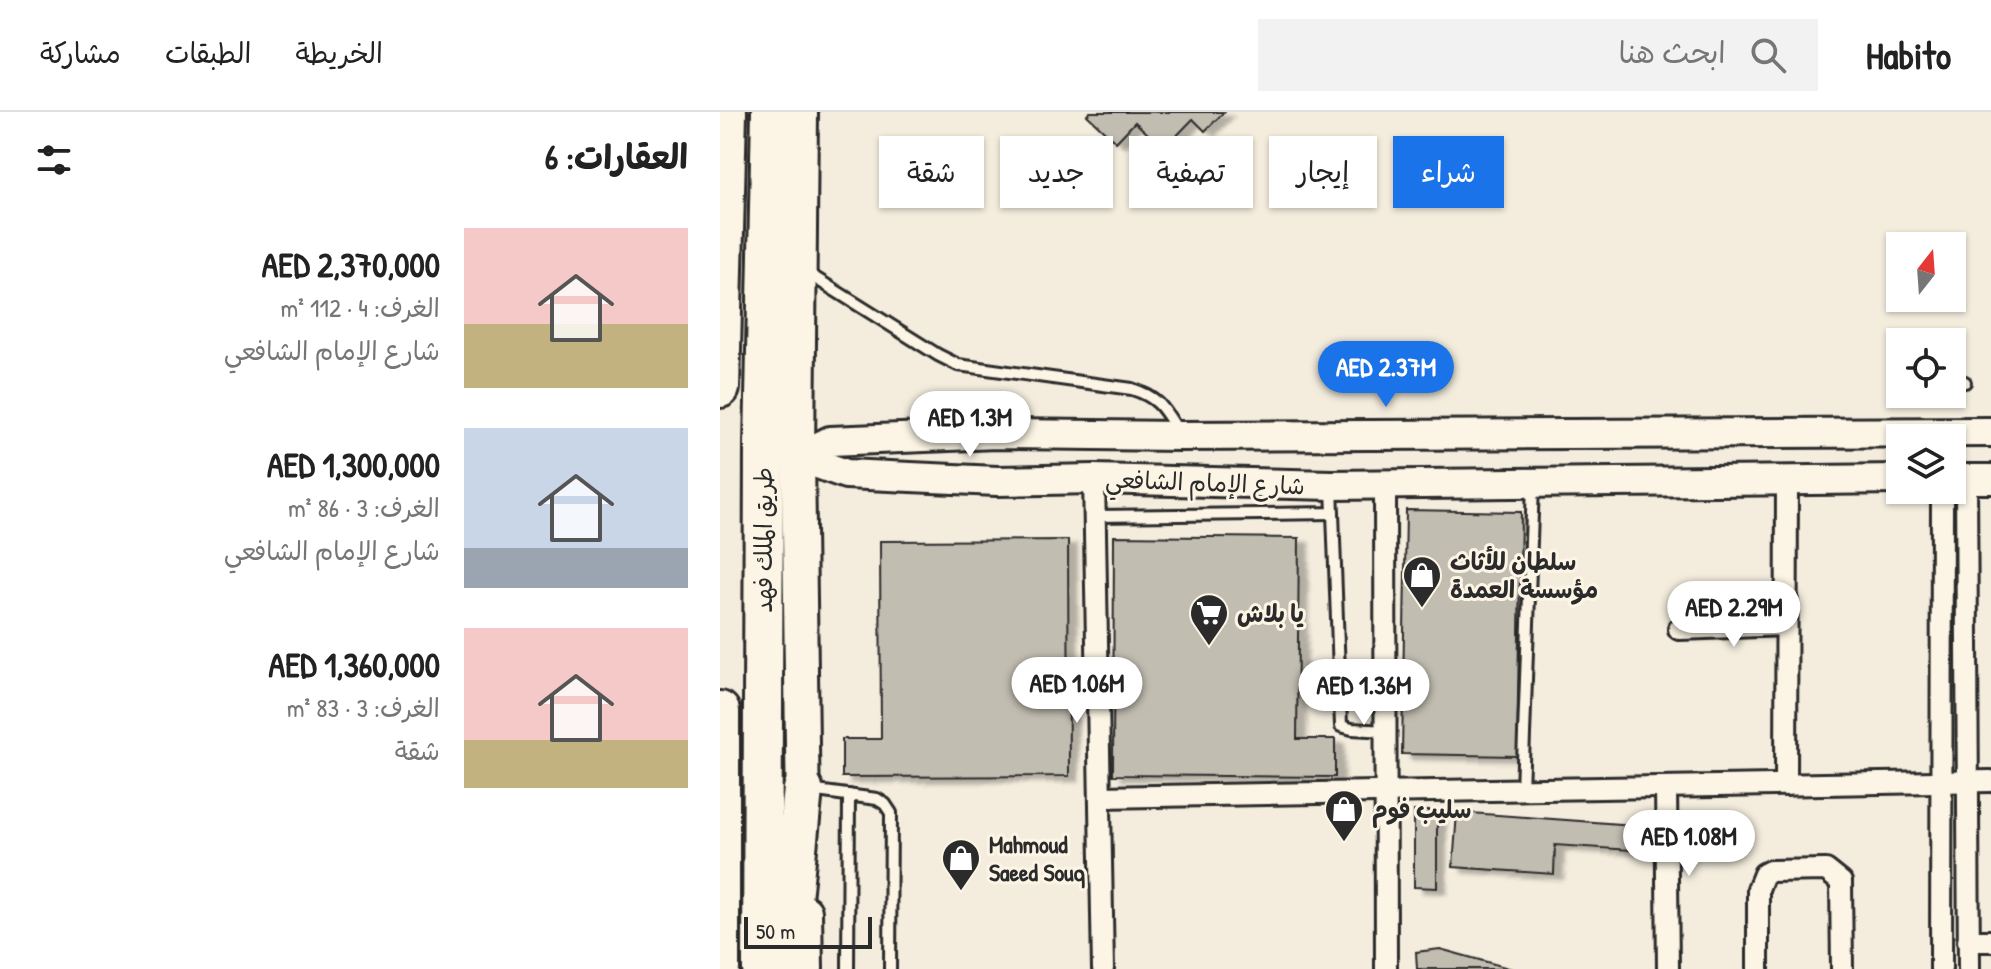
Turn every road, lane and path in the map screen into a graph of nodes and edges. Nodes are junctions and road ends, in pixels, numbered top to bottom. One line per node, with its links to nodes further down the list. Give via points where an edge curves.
1 (727, 112): 5 (highway)
2 (771, 112): 9 (highway, طريق الملك فهد)
3 (801, 112): 4 (main road)
4 (799, 268): 8 (lane, via 958,365 1148,394 1160,402); 9 (main road)
5 (720, 388)
6 (1991, 432): 8 (main road, شارع الإمام الشافعي)
7 (996, 434): 8 (main road, شارع الإمام الشافعي); 9 (main road, شارع الإمام الشافعي, via 830,441); 12 (main road)
8 (1180, 436)
9 (781, 452): 12 (main road, شارع الإمام الشافعي, via 846,474); 30 (main road); 38 (highway, طريق الملك فهد)
10 (1094, 479): 12 (main road, شارع الإمام الشافعي); 16 (main road, شارع الإمام الشافعي); 20 (street)
11 (1886, 479): 13 (main road, شارع الإمام الشافعي)
12 (997, 481)
13 (1787, 481): 14 (main road, شارع الإمام الشافعي); 21 (street)
14 (1533, 483): 15 (main road, شارع الإمام الشافعي); 31 (lane)
15 (1385, 484): 16 (main road, شارع الإمام الشافعي); 24 (street)
16 (1332, 485): 19 (lane)
17 (1961, 504): 26 (street)
18 (1963, 504): 27 (street)
19 (1333, 513): 20 (lane); 24 (lane, via 1341,726)
20 (1096, 516): 34 (street)
21 (1786, 625): 22 (street); 28 (street)
22 (1679, 629)
23 (720, 711): 37 (highway)
24 (1386, 731): 32 (street)
25 (1991, 781): 27 (street)
26 (1942, 782): 27 (street); 28 (street); 48 (street)
27 (1968, 782): 35 (street)
28 (1786, 785): 29 (street)
29 (1666, 787): 31 (street); 45 (street)
30 (803, 789): 33 (lane); 39 (highway); 40 (main road)
31 (1522, 790): 32 (street)
32 (1386, 792): 34 (street); 44 (street)
33 (849, 795): 41 (lane); 42 (lane, via 877,799 891,813)
34 (1100, 797): 43 (street)
35 (1968, 941): 36 (street); 49 (street)
36 (1991, 941)
37 (720, 969)
38 (762, 969)
39 (785, 969)
40 (806, 969)
41 (848, 969)
42 (890, 969)
43 (1103, 969)
44 (1386, 969)
45 (1668, 969)
46 (1758, 969): 47 (street, via 1758,889 1764,874 1826,870 1841,882)
47 (1842, 969)
48 (1941, 969)
49 (1969, 969)

